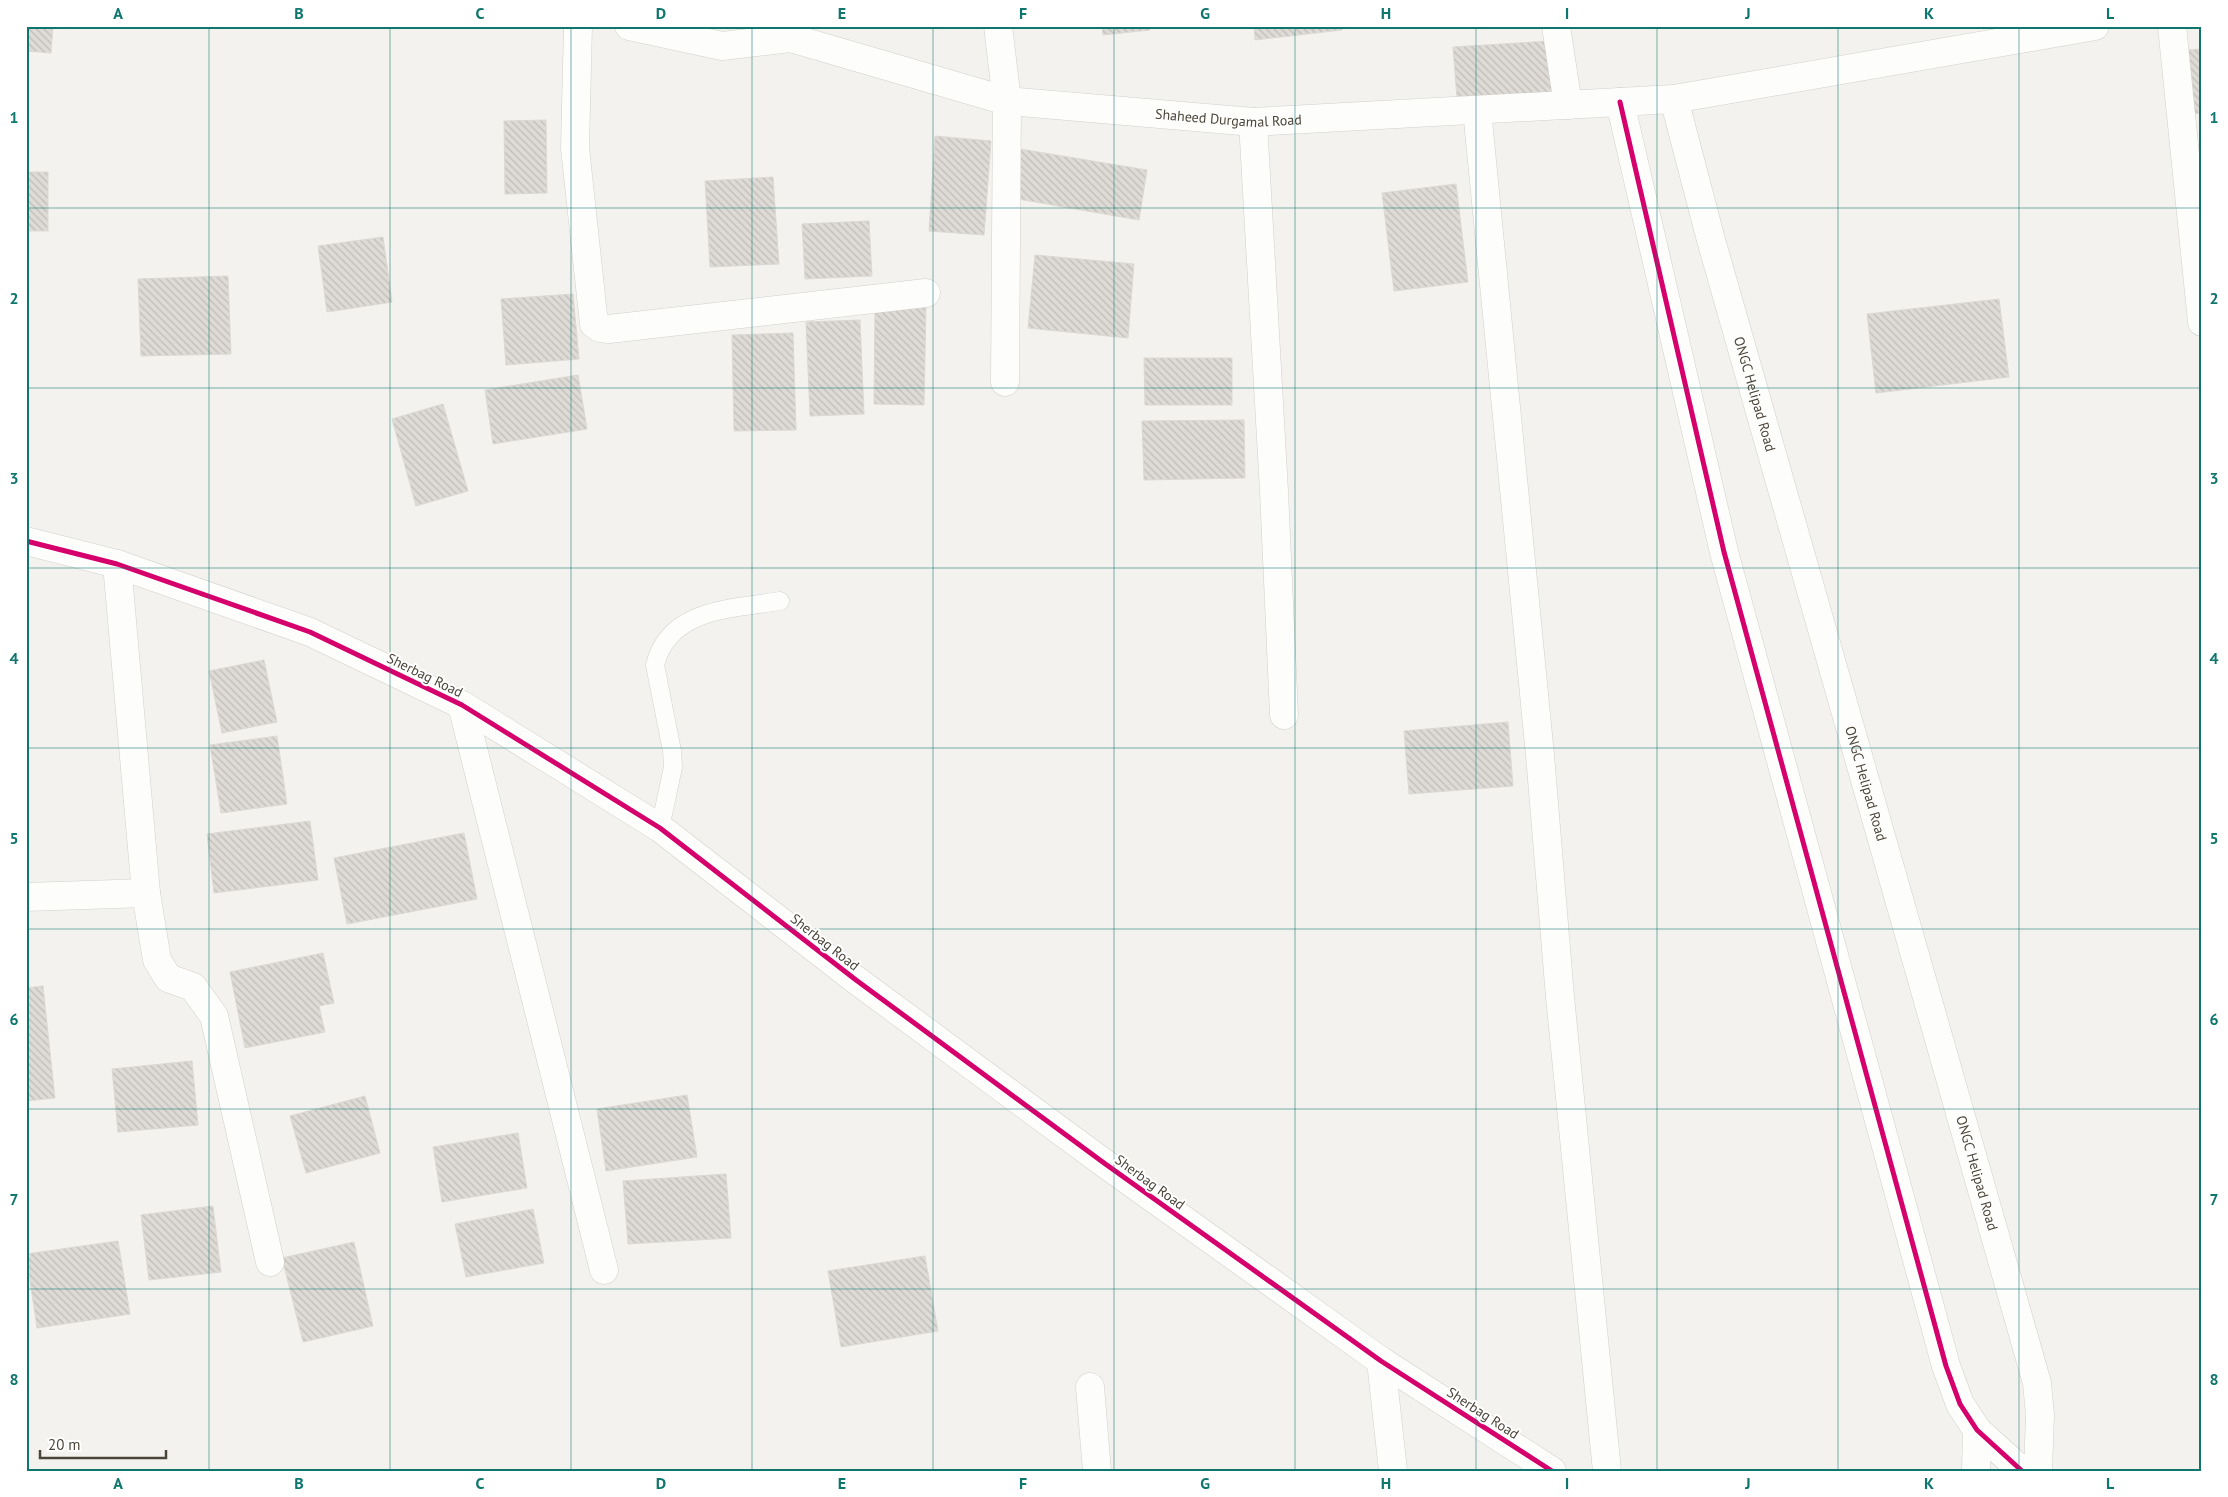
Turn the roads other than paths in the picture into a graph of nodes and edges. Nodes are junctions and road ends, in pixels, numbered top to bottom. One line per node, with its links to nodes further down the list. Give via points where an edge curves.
1 (578, 26): 15 (street, via 576,148 594,324 609,329)
2 (629, 26): 7 (street, Shaheed Durgamal Road, via 722,46)
3 (998, 26): 10 (street)
4 (1556, 26): 12 (street)
5 (2095, 26): 8 (street, Shaheed Durgamal Road)
6 (2172, 26): 16 (street)
7 (783, 32): 10 (street, Shaheed Durgamal Road)
8 (2014, 33): 9 (street, Shaheed Durgamal Road)
9 (1674, 99): 11 (street, Shaheed Durgamal Road); 37 (street, ONGC Helipad Road, via 2036,1383 2040,1415)
10 (1007, 101): 14 (street, Shaheed Durgamal Road); 17 (street)
11 (1620, 102): 12 (street, Shaheed Durgamal Road); 30 (street, via 1724,552 1946,1366 1960,1404)
12 (1568, 106): 13 (street, Shaheed Durgamal Road)
13 (1477, 110): 14 (street, Shaheed Durgamal Road); 34 (street)
14 (1253, 122): 22 (street)
15 (926, 294)
16 (2202, 322)
17 (1005, 382)
18 (26, 541): 19 (street, Sherbag Road)
19 (118, 564): 21 (street, Sherbag Road, via 310,632); 24 (street)
20 (780, 601): 23 (lane, via 702,614 673,630 658,651 655,665 672,752)
21 (462, 705): 23 (street, Sherbag Road); 27 (street)
22 (1284, 715)
23 (660, 828): 28 (street, Sherbag Road, via 856,980 1048,1122)
24 (146, 894): 25 (street); 26 (street, via 157,960 168,978 193,987 214,1016)
25 (26, 897)
26 (270, 1262)
27 (604, 1270)
28 (1381, 1361): 32 (street); 33 (street, Sherbag Road)
29 (1090, 1387): 31 (street)
30 (1977, 1430): 35 (street); 36 (street)
31 (1097, 1471)
32 (1393, 1471)
33 (1552, 1471)
34 (1607, 1471)
35 (1976, 1471)
36 (2022, 1471)
37 (2038, 1471)

